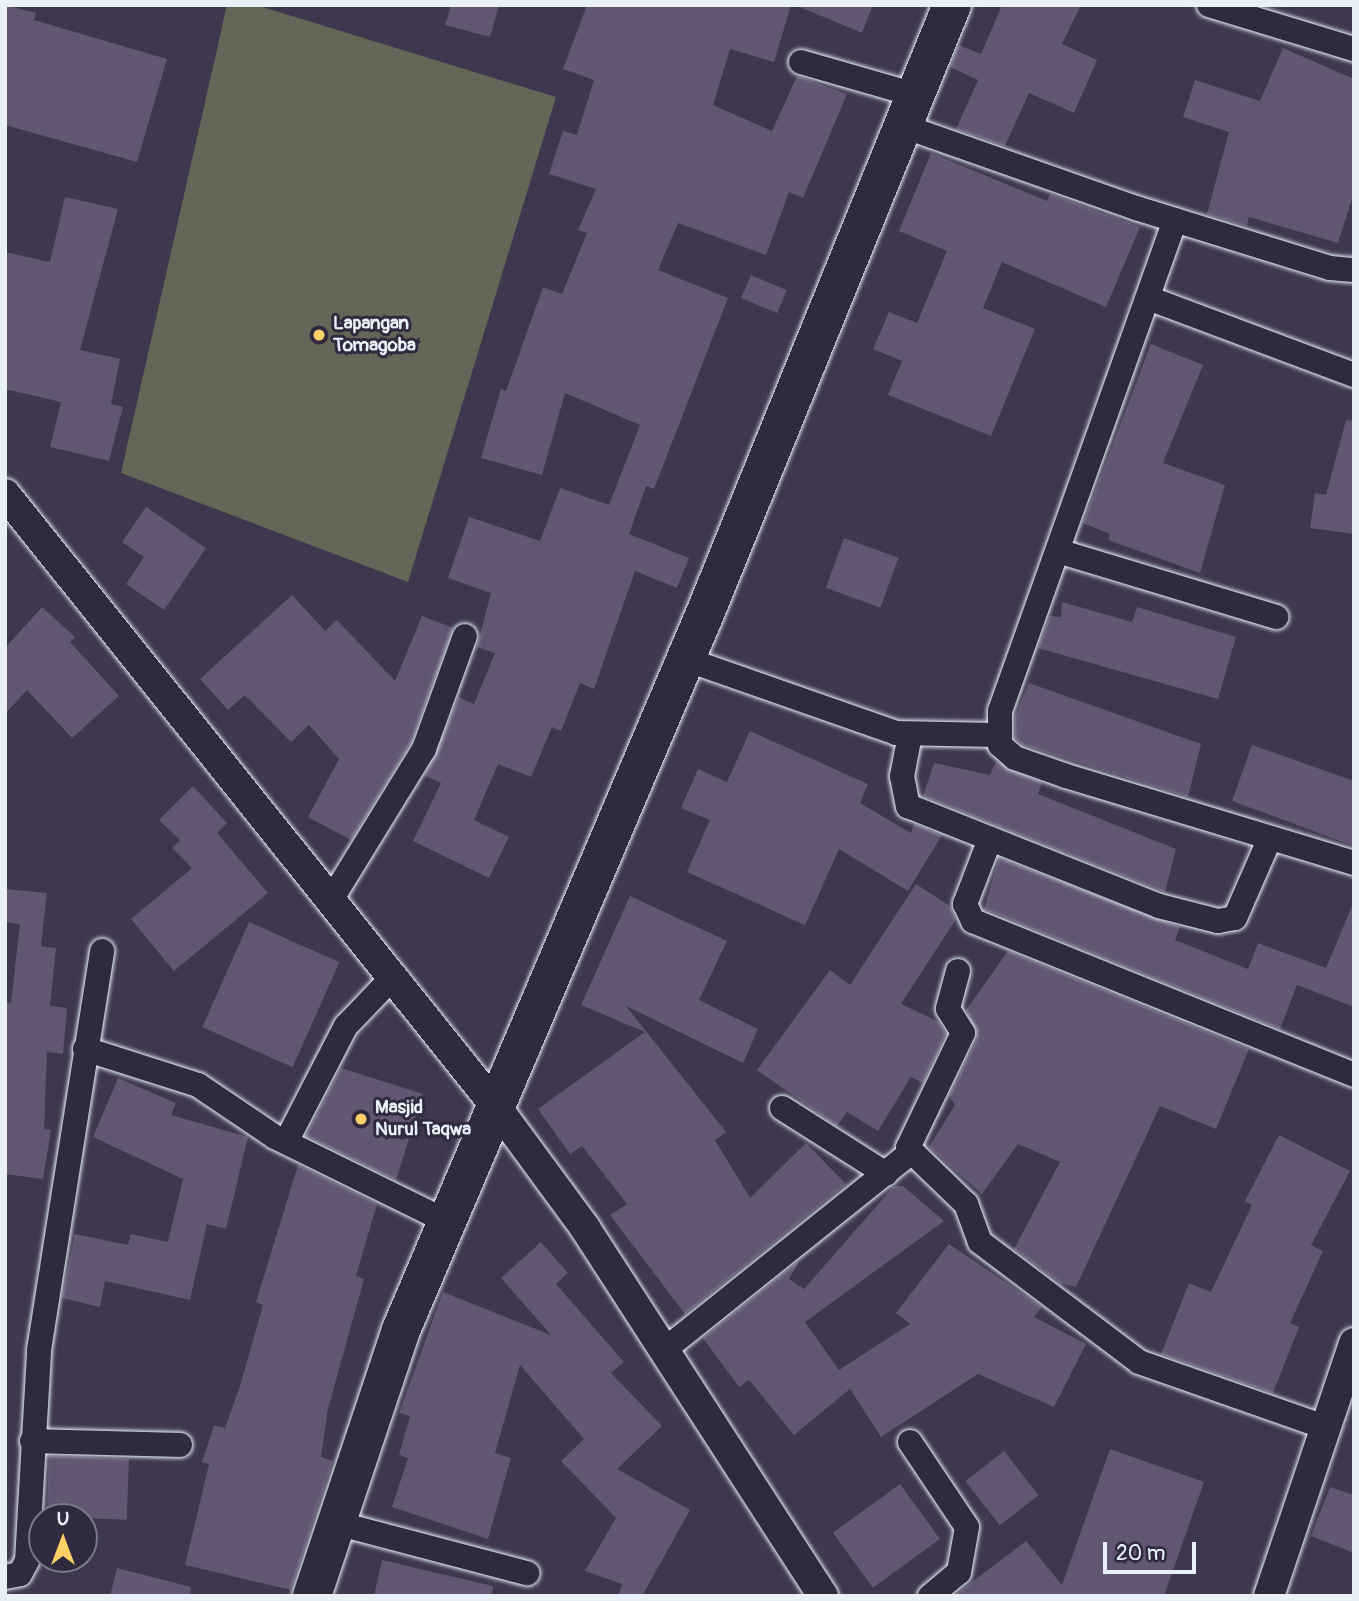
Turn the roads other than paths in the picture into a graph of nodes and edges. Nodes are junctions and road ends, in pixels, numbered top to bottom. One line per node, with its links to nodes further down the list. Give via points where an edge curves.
1 (952, 5): 5 (highway)
2 (1209, 5): 3 (street)
3 (1354, 49)
4 (801, 62): 5 (street)
5 (909, 111): 6 (street); 14 (highway)
6 (1175, 220): 7 (street); 8 (street)
7 (1354, 270)
8 (1148, 298): 9 (street); 11 (street)
9 (1354, 375)
10 (5, 495): 20 (street)
11 (1061, 552): 12 (street); 16 (street, via 1000,711)
12 (1276, 617)
13 (465, 636): 20 (street, via 424,749)
14 (685, 660): 15 (street); 26 (highway)
15 (910, 735): 16 (street); 18 (street, via 902,776 908,806)
16 (998, 735): 17 (street, via 1015,758)
17 (1270, 838): 18 (street, via 1235,918 1218,921 1160,906); 19 (street)
18 (990, 839): 25 (street, via 965,904 973,921)
19 (1354, 863)
20 (331, 900): 23 (street)
21 (102, 951): 24 (street)
22 (958, 971): 29 (street, via 948,1009 963,1033 909,1139)
23 (393, 977): 26 (street); 28 (street, via 346,1026)
24 (85, 1049): 28 (street, via 198,1085); 35 (street, via 39,1350)
25 (1354, 1075)
26 (497, 1108): 31 (highway); 33 (street)
27 (782, 1108): 30 (street)
28 (286, 1142): 31 (street)
29 (910, 1153): 30 (street); 34 (street, via 966,1204 979,1242 1097,1335 1139,1362)
30 (886, 1174): 33 (street)
31 (450, 1223): 38 (highway, via 382,1377)
32 (1354, 1343): 34 (street)
33 (663, 1351): 42 (street)
34 (1325, 1427): 44 (street)
35 (32, 1441): 37 (street); 40 (street, via 27,1561 20,1574)
36 (910, 1442): 43 (street, via 967,1527 959,1572)
37 (180, 1445)
38 (332, 1522): 39 (street); 41 (highway)
39 (527, 1573)
40 (5, 1577)
41 (312, 1596)
42 (823, 1596)
43 (929, 1596)
44 (1269, 1596)

